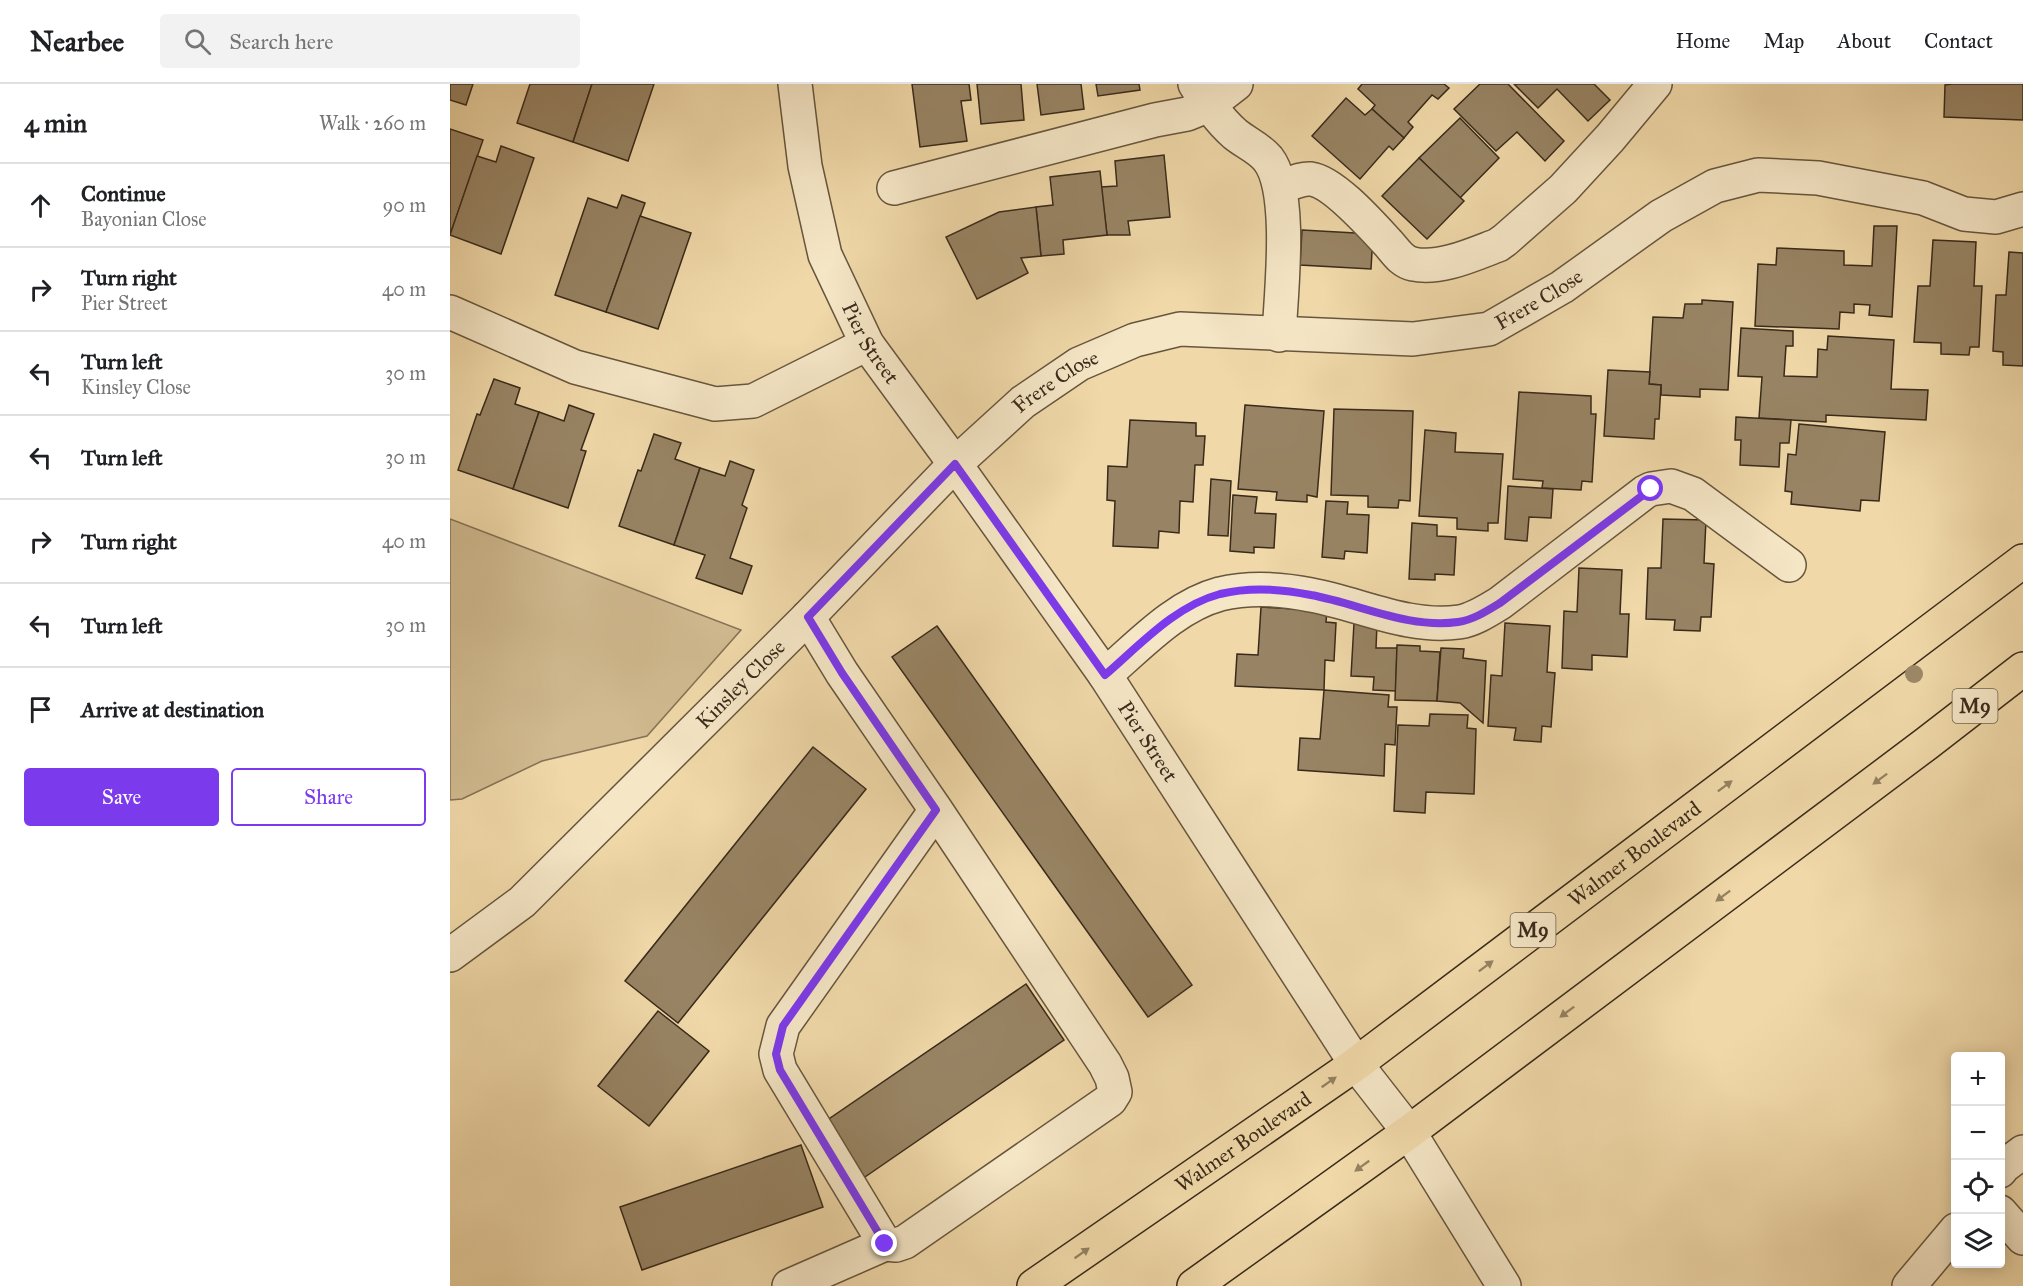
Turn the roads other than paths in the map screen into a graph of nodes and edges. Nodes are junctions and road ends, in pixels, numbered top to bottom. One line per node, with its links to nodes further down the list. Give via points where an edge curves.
1 (795, 84): 10 (street, Pier Street, via 805,166 825,255)
2 (1236, 84): 4 (street)
3 (1655, 84): 5 (street, via 1578,173 1505,240 1445,262 1406,262 1362,216 1319,181 1303,180)
4 (1202, 94): 5 (street, via 1237,135 1267,158); 6 (street, via 1187,114)
5 (1280, 187): 9 (street)
6 (894, 188)
7 (2023, 209): 9 (street, Frere Close, via 1996,217 1964,214 1911,195 1818,178 1758,175 1715,186 1661,216 1562,287 1489,330 1413,339)
8 (450, 312): 10 (street, via 575,367 715,405 753,401)
9 (1280, 335): 11 (street, Frere Close, via 1180,330 1135,340 1079,364 1032,396)
10 (867, 344): 11 (street, Pier Street)
11 (955, 464): 14 (street, Kinsley Close); 16 (street, Pier Street)
12 (2023, 561): 19 (main road, Walmer Boulevard / M9, one-way to 12)
13 (1789, 565): 16 (street, via 1693,494 1671,486 1659,487 1645,492 1500,603 1460,622 1401,619 1312,595 1249,590 1194,605 1166,622)
14 (808, 617): 17 (street); 18 (street, Kinsley Close, via 522,902)
15 (2023, 669): 20 (main road, M9, one-way to 20)
16 (1105, 675): 19 (street, Pier Street)
17 (936, 810): 26 (street, via 783,1026 776,1054 780,1070); 26 (street, via 1105,1064 1115,1092 1110,1100 905,1242)
18 (450, 955)
19 (1356, 1064): 20 (street, Pier Street); 28 (main road, Walmer Boulevard / M9, one-way to 19)
20 (1409, 1132): 29 (main road, M9, one-way to 29); 30 (street, Pier Street)
21 (2023, 1152): 22 (street)
22 (2005, 1165)
23 (2003, 1214): 25 (street)
24 (1951, 1236): 31 (street)
25 (2023, 1238)
26 (885, 1244): 27 (street)
27 (789, 1286)
28 (1034, 1286)
29 (1194, 1286)
30 (1504, 1286)
31 (1910, 1286)

